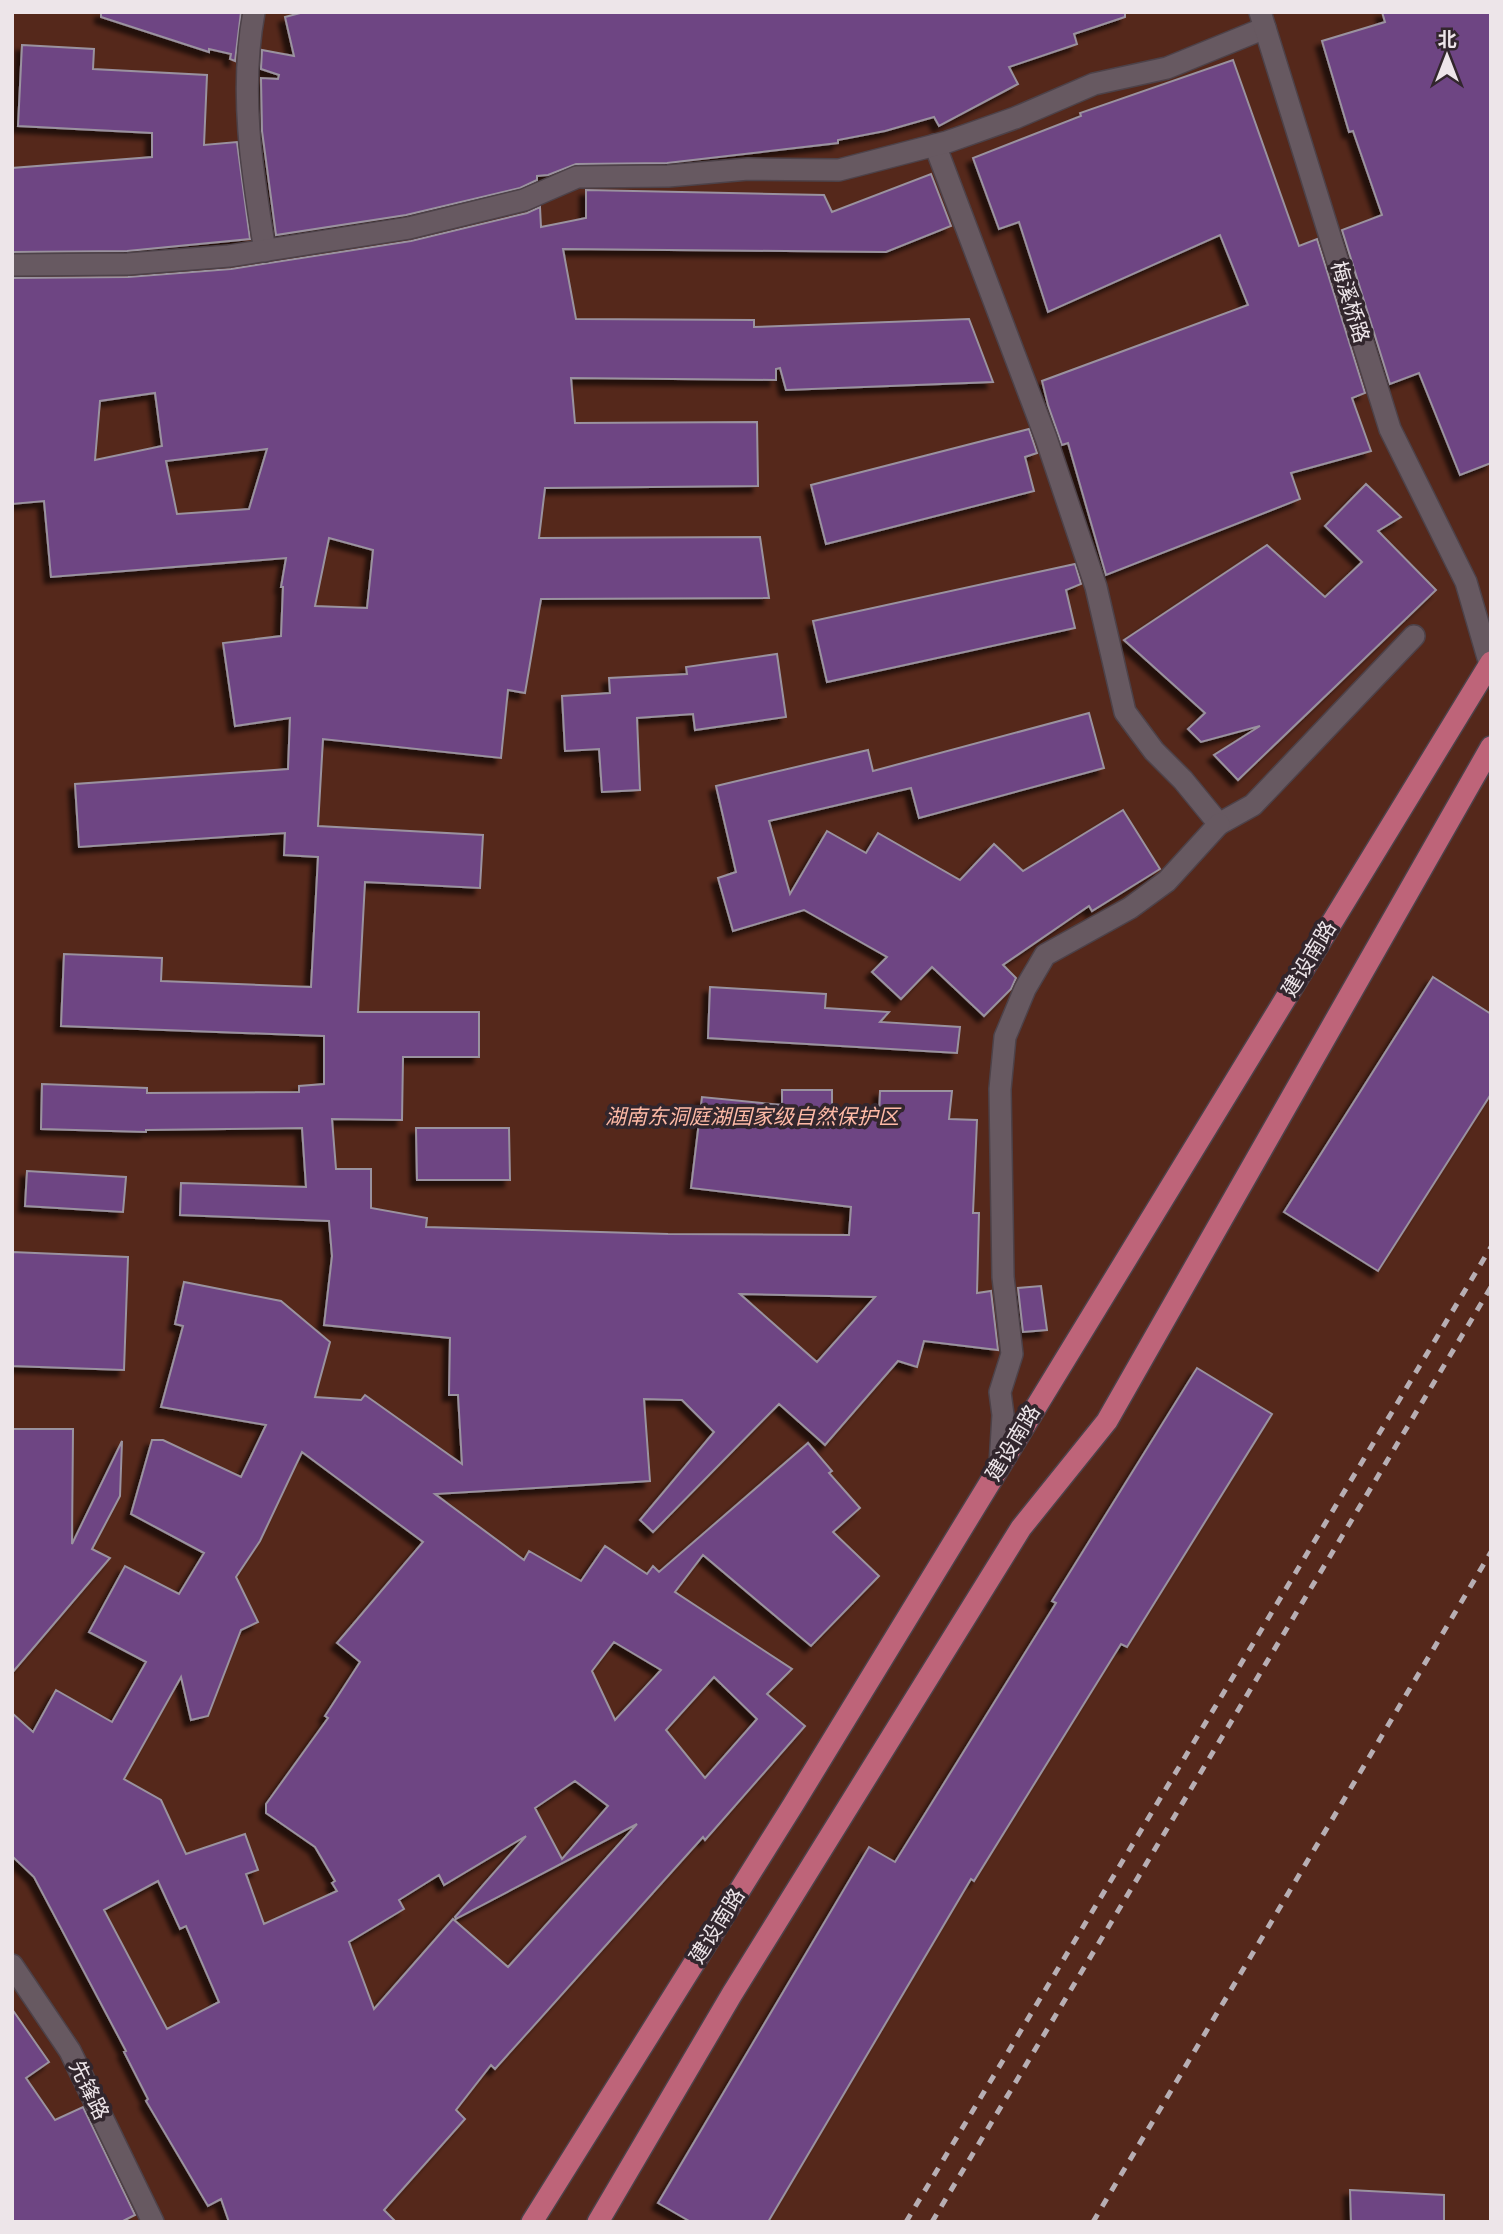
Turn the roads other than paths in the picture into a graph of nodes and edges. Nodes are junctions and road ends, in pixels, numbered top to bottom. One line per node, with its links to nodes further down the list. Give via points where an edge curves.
1 (254, 12): 4 (street, via 247,128)
2 (1262, 20): 3 (street, via 1167,68 1094,84); 6 (street, 梅溪桥路, via 1390,429)
3 (935, 145): 4 (street, via 839,170 577,177 524,200 409,228); 11 (street, via 1055,463 1096,587 1125,712)
4 (265, 251): 5 (street, via 128,264)
5 (12, 265)
6 (1466, 582): 7 (street); 9 (street)
7 (1491, 606)
8 (1414, 636): 11 (street, via 1253,805)
9 (1490, 665): 12 (main road, 建设南路)
10 (1491, 747): 16 (main road, via 1107,1421 1014,1540 732,1994)
11 (1219, 824): 12 (street, via 1167,881 1130,908 1045,955 1005,1037 1000,1089 1003,1277 1012,1354 1000,1392)
12 (1000, 1465): 15 (main road, 建设南路)
13 (12, 1965): 14 (street, 先锋路, via 70,2051)
14 (153, 2222)
15 (532, 2222)
16 (598, 2222)

